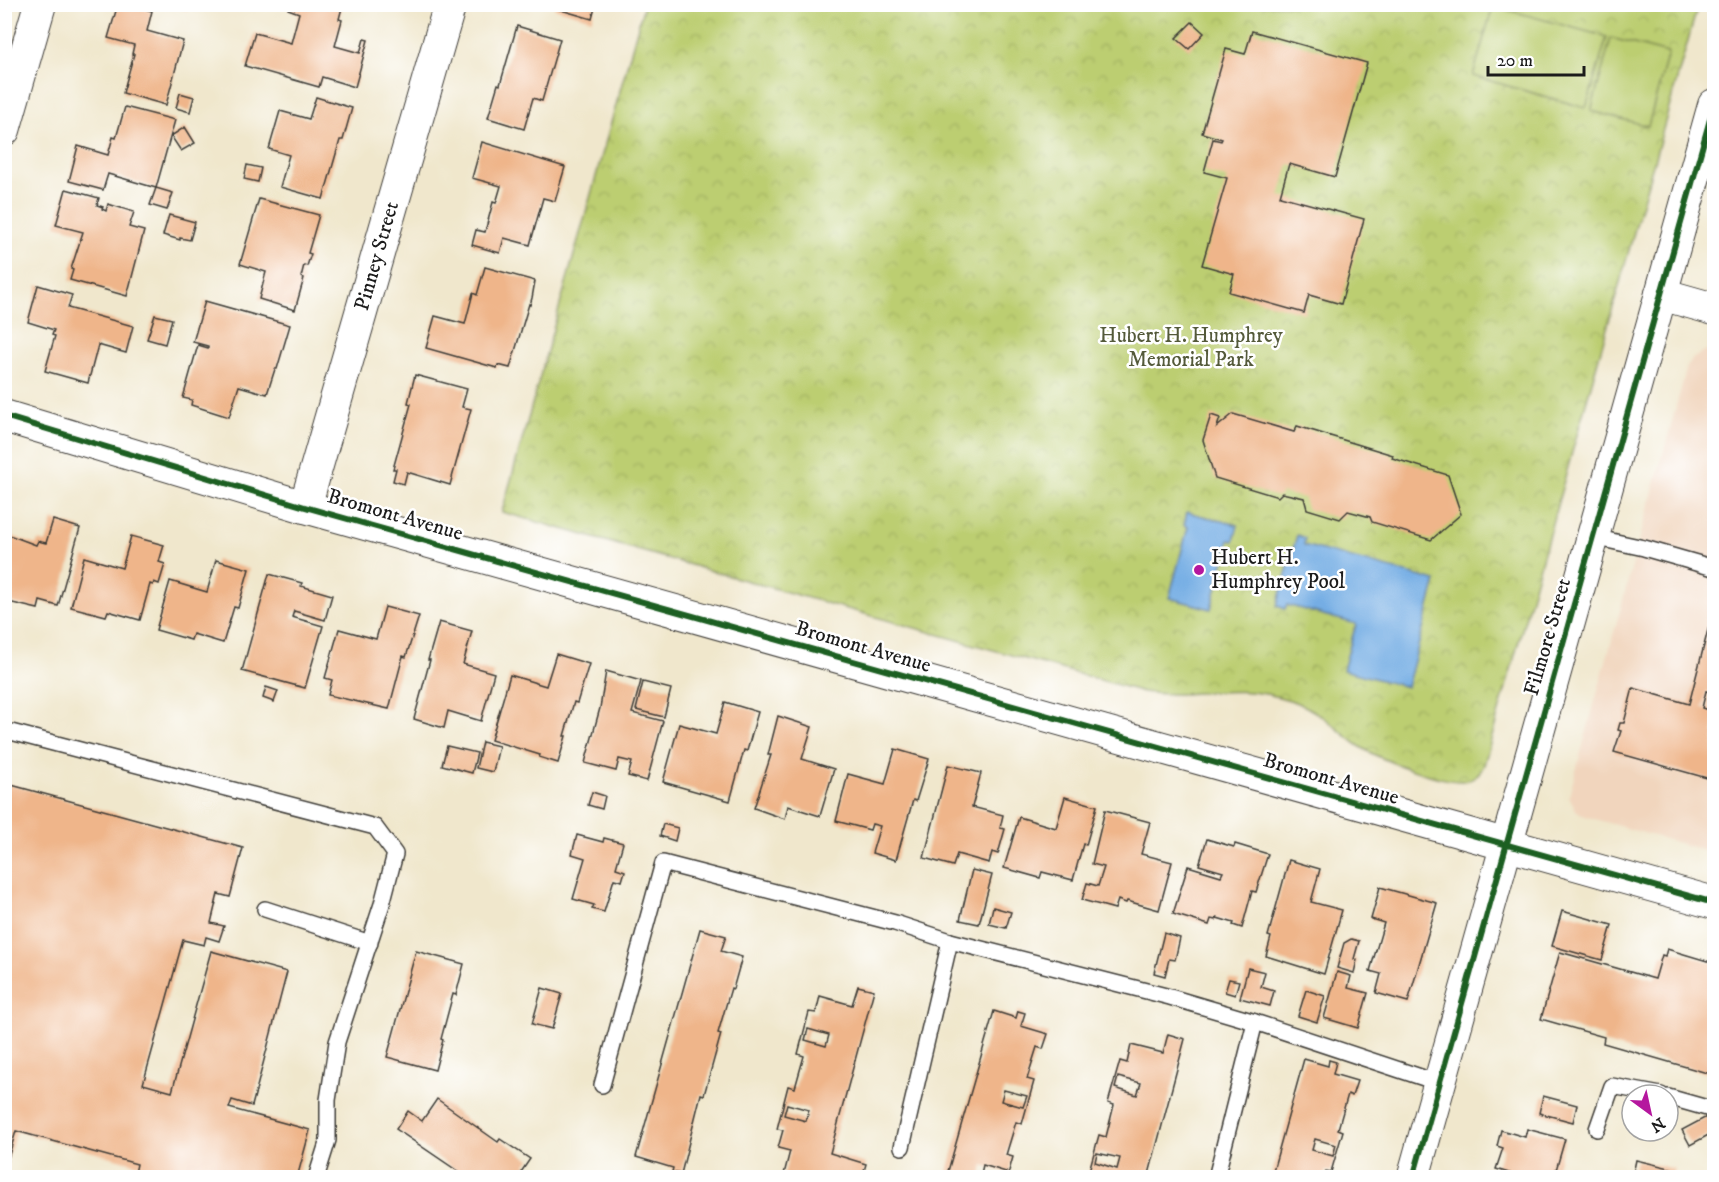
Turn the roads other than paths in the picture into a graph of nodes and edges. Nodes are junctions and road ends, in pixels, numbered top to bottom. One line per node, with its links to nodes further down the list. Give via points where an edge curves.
1 (40, 4): 4 (street)
2 (450, 4): 8 (street, Pinney Street)
3 (1714, 105): 5 (street, Filmore Street)
4 (4, 130)
5 (1661, 294): 6 (street); 9 (street, Filmore Street)
6 (1714, 309)
7 (4, 416): 8 (street, Bromont Avenue)
8 (305, 507): 12 (street, Bromont Avenue)
9 (1593, 537): 10 (lane); 12 (street, Filmore Street)
10 (1714, 568)
11 (10, 732): 16 (lane, via 375,827 395,854)
12 (1507, 845): 13 (street, Bromont Avenue); 18 (street, Filmore Street)
13 (1714, 903)
14 (265, 909): 16 (lane)
15 (951, 941): 17 (lane); 19 (lane, via 895,922 663,863); 24 (lane)
16 (370, 943): 25 (lane, via 337,1042 328,1100 328,1140)
17 (1254, 1022): 18 (lane); 26 (lane)
18 (1439, 1083): 27 (street, Filmore Street)
19 (602, 1085)
20 (1620, 1087): 23 (lane, via 1612,1086)
21 (1680, 1100): 22 (lane)
22 (1714, 1110)
23 (1597, 1129)
24 (902, 1147)
25 (316, 1178)
26 (1216, 1178)
27 (1413, 1178)

